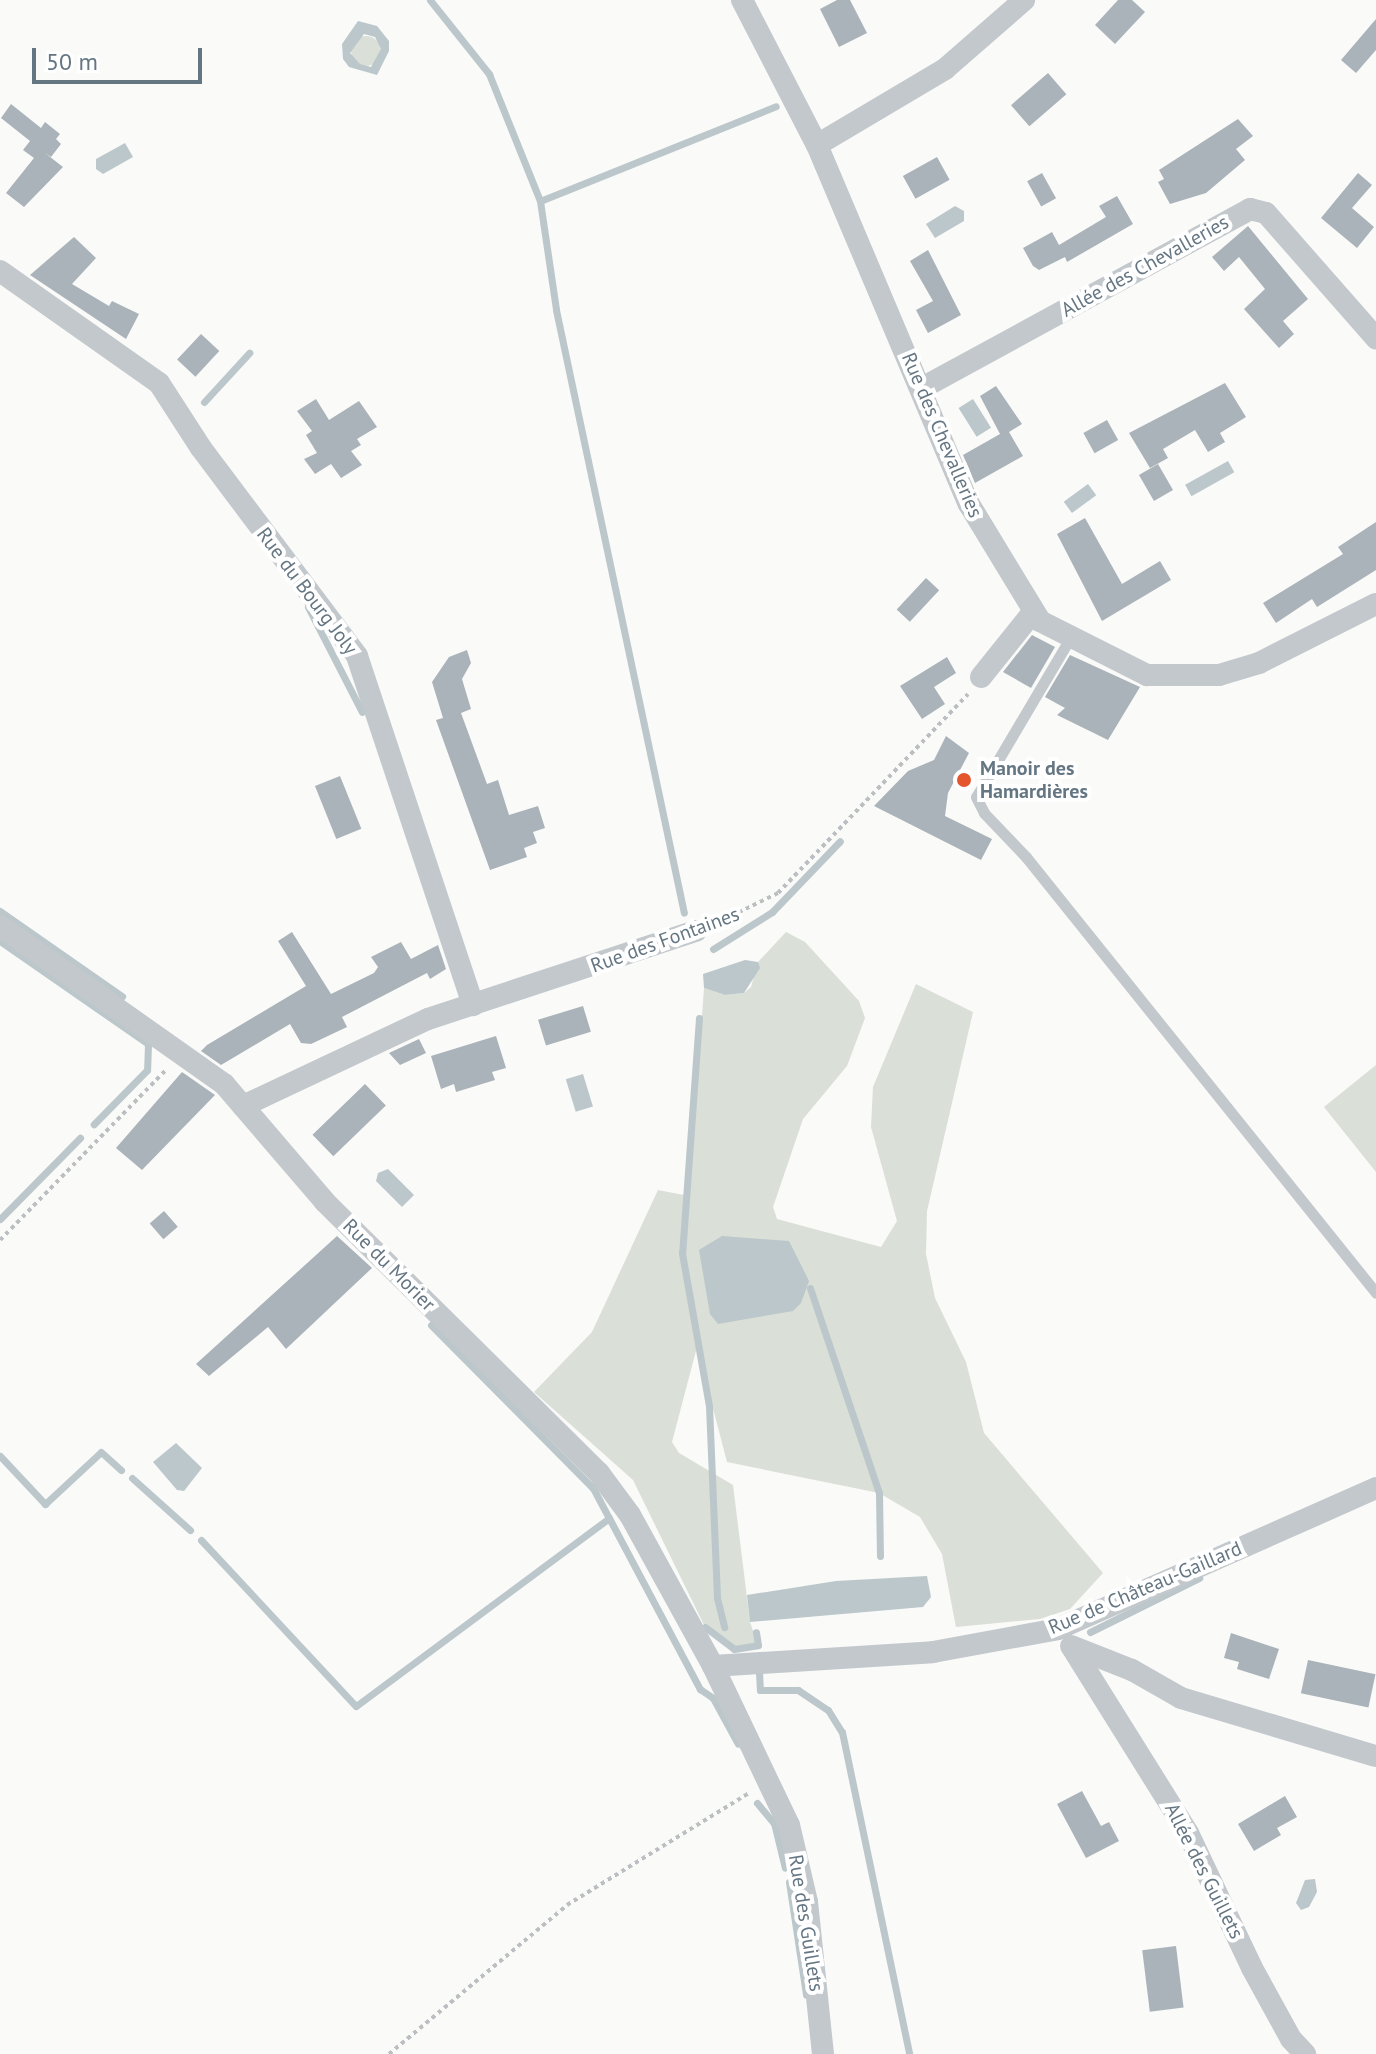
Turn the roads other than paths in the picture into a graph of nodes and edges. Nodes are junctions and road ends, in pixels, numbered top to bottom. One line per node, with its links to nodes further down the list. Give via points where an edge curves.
1 (742, 0): 3 (street, Rue des Chevalleries)
2 (1024, 0): 3 (street, via 945,69)
3 (817, 145): 6 (street, Rue des Chevalleries)
4 (0, 271): 13 (street, Rue du Bourg Joly, via 159,383 201,448 357,656)
5 (1376, 338): 6 (street, Allée des Chevalleries, via 1266,213 1250,209)
6 (922, 388): 8 (street, Rue des Chevalleries, via 969,504)
7 (1376, 604): 9 (street, Rue des Chevalleries, via 1259,663 1219,675 1147,675)
8 (1033, 612): 9 (street, Rue des Chevalleries); 10 (street)
9 (1069, 640): 15 (lane, via 976,797)
10 (981, 677)
11 (0, 926): 14 (street, Rue du Morier, via 224,1084)
12 (696, 931): 13 (street, Rue des Fontaines)
13 (473, 1005): 14 (street, Rue des Fontaines, via 428,1019)
14 (243, 1106): 19 (street, Rue du Morier, via 325,1202 599,1473 648,1543)
15 (1376, 1293)
16 (1376, 1488): 17 (street, Rue de Château-Gaillard)
17 (1058, 1629): 18 (street, Allée des Guillets); 19 (street, Rue de Château-Gaillard, via 933,1652)
18 (1073, 1649): 20 (street, via 1239,1719); 22 (street, Allée des Guillets, via 1188,1833 1252,1968 1291,2039)
19 (713, 1666): 21 (street, Rue des Guillets, via 789,1825 807,1902)
20 (1376, 1756)
21 (823, 2054)
22 (1305, 2054)

